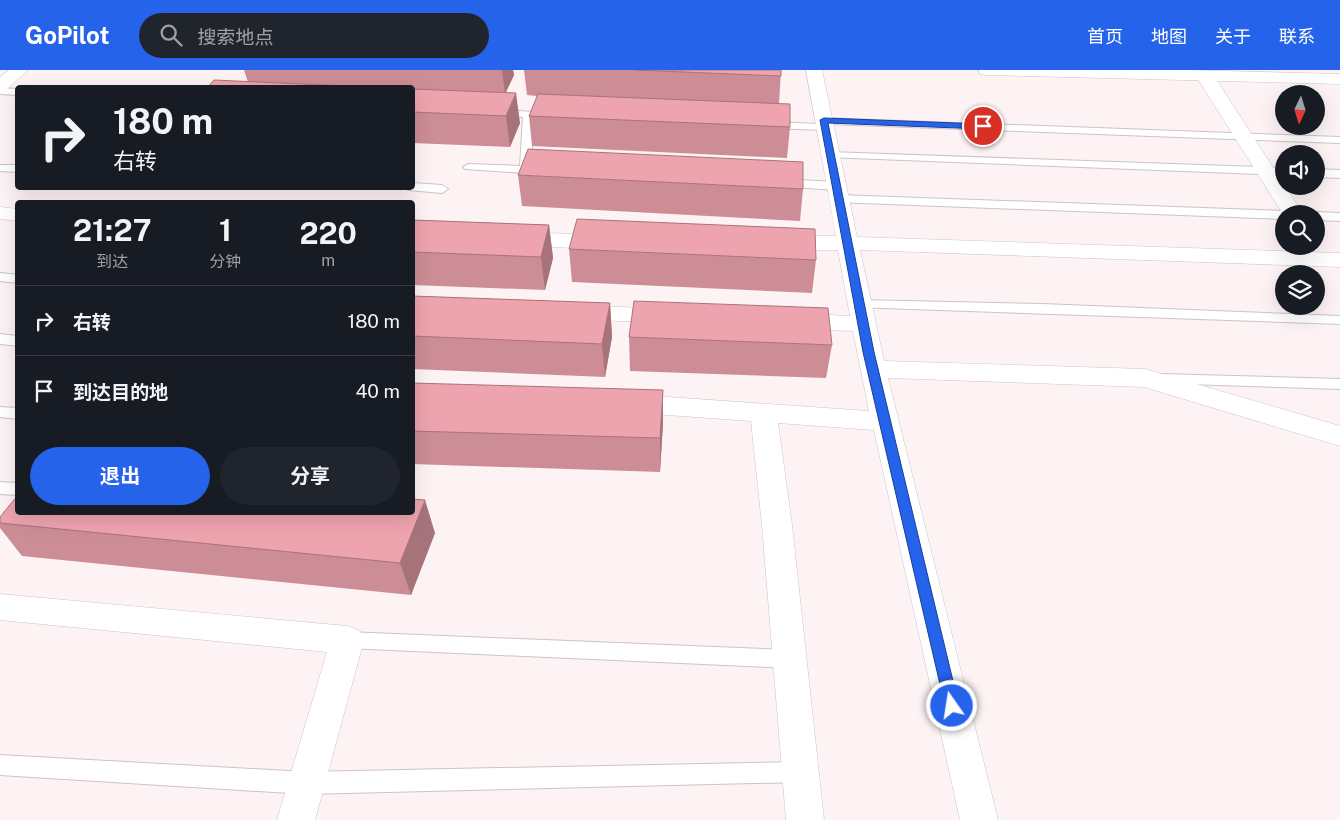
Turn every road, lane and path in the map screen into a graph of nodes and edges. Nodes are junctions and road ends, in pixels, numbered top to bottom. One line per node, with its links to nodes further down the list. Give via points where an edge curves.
1 (20, 70): 6 (street)
2 (814, 70): 13 (street)
3 (986, 70): 4 (street)
4 (1205, 76): 5 (street); 14 (street)
5 (1340, 79)
6 (0, 86)
7 (0, 91): 8 (lane)
8 (15, 92)
9 (490, 112): 10 (lane)
10 (529, 114): 11 (lane); 20 (lane)
11 (558, 115)
12 (756, 124): 13 (lane)
13 (824, 124): 14 (lane); 16 (street)
14 (1242, 136): 15 (lane); 22 (street)
15 (1340, 140)
16 (830, 155): 22 (lane); 28 (street)
17 (469, 167): 20 (lane)
18 (0, 168): 19 (lane)
19 (15, 169)
20 (525, 170): 21 (lane)
21 (554, 171)
22 (1274, 171): 29 (street)
23 (1325, 173): 24 (lane)
24 (1340, 174)
25 (768, 182): 28 (lane)
26 (415, 187): 27 (lane)
27 (442, 189)
28 (838, 192): 32 (lane); 38 (street)
29 (1289, 205)
30 (0, 213): 31 (street)
31 (15, 215)
32 (1275, 215)
33 (1325, 216): 34 (lane)
34 (1340, 217)
35 (492, 238): 36 (street)
36 (632, 243)
37 (759, 243): 38 (street)
38 (848, 243): 39 (street); 44 (street)
39 (1328, 255): 42 (street)
40 (0, 277): 41 (lane)
41 (15, 279)
42 (1340, 280)
43 (550, 312): 45 (street)
44 (861, 314): 46 (lane, via 1042,308); 47 (street); 50 (street)
45 (687, 317)
46 (1340, 320)
47 (775, 321)
48 (0, 339): 49 (lane)
49 (15, 341)
50 (872, 369): 51 (street); 57 (street)
51 (1145, 378): 52 (lane); 58 (street)
52 (1340, 384)
53 (597, 402): 55 (street)
54 (0, 412): 56 (lane)
55 (763, 413): 57 (street); 63 (street)
56 (15, 414)
57 (885, 421): 69 (street)
58 (1340, 436)
59 (0, 488): 60 (lane)
60 (15, 489)
61 (0, 607): 62 (street)
62 (347, 640): 63 (lane); 66 (street)
63 (789, 659): 65 (street)
64 (0, 764): 66 (lane)
65 (800, 772): 66 (lane); 68 (street)
66 (306, 783): 67 (street)
67 (296, 820)
68 (805, 820)
69 (979, 820)

